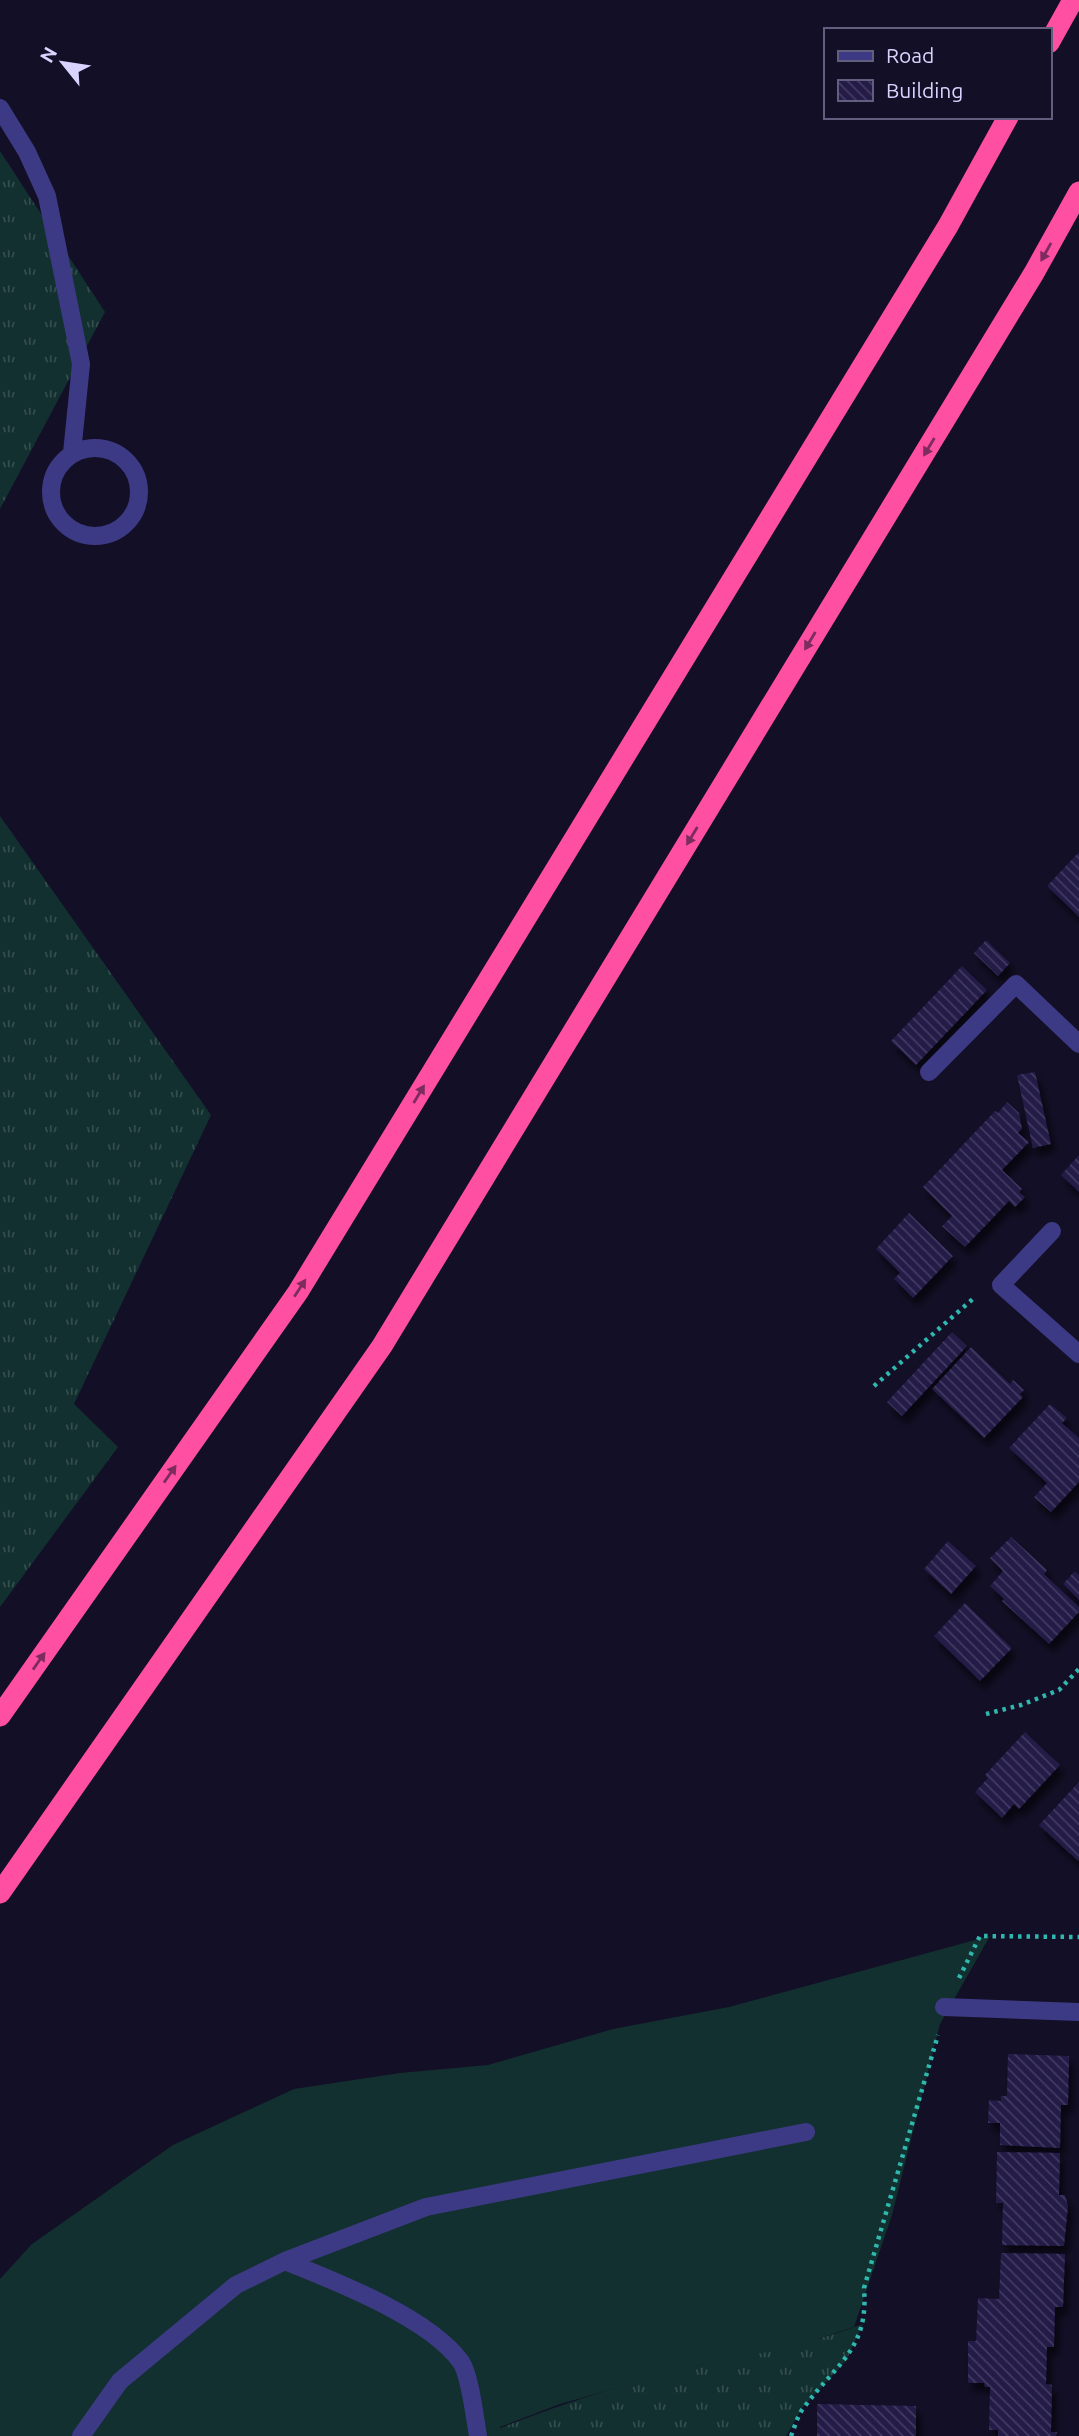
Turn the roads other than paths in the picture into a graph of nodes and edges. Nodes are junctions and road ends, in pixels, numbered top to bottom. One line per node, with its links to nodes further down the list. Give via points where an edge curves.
1 (1073, 0): 2 (highway)
2 (1051, 39)
3 (0, 108): 6 (street, via 47,196 81,364)
4 (1007, 119): 11 (highway, one-way to 4, via 298,1292 934,250)
5 (1079, 192): 12 (highway, one-way to 12, via 382,1346)
6 (72, 453): 6 (street, via 85,448 112,452 135,474 140,485 138,504 116,531 86,535 72,529 57,513 51,491 53,476)
7 (1079, 1044): 8 (street, via 1016,984)
8 (929, 1072)
9 (1052, 1231): 10 (street, via 1001,1285)
10 (1079, 1354)
11 (0, 1716)
12 (0, 1893)
13 (944, 2007): 14 (street)
14 (1079, 2012)
15 (806, 2132): 16 (street, via 426,2207)
16 (285, 2261): 17 (street, via 236,2286 120,2381); 18 (street, via 356,2290 425,2329 463,2364)
17 (81, 2436)
18 (478, 2436)

